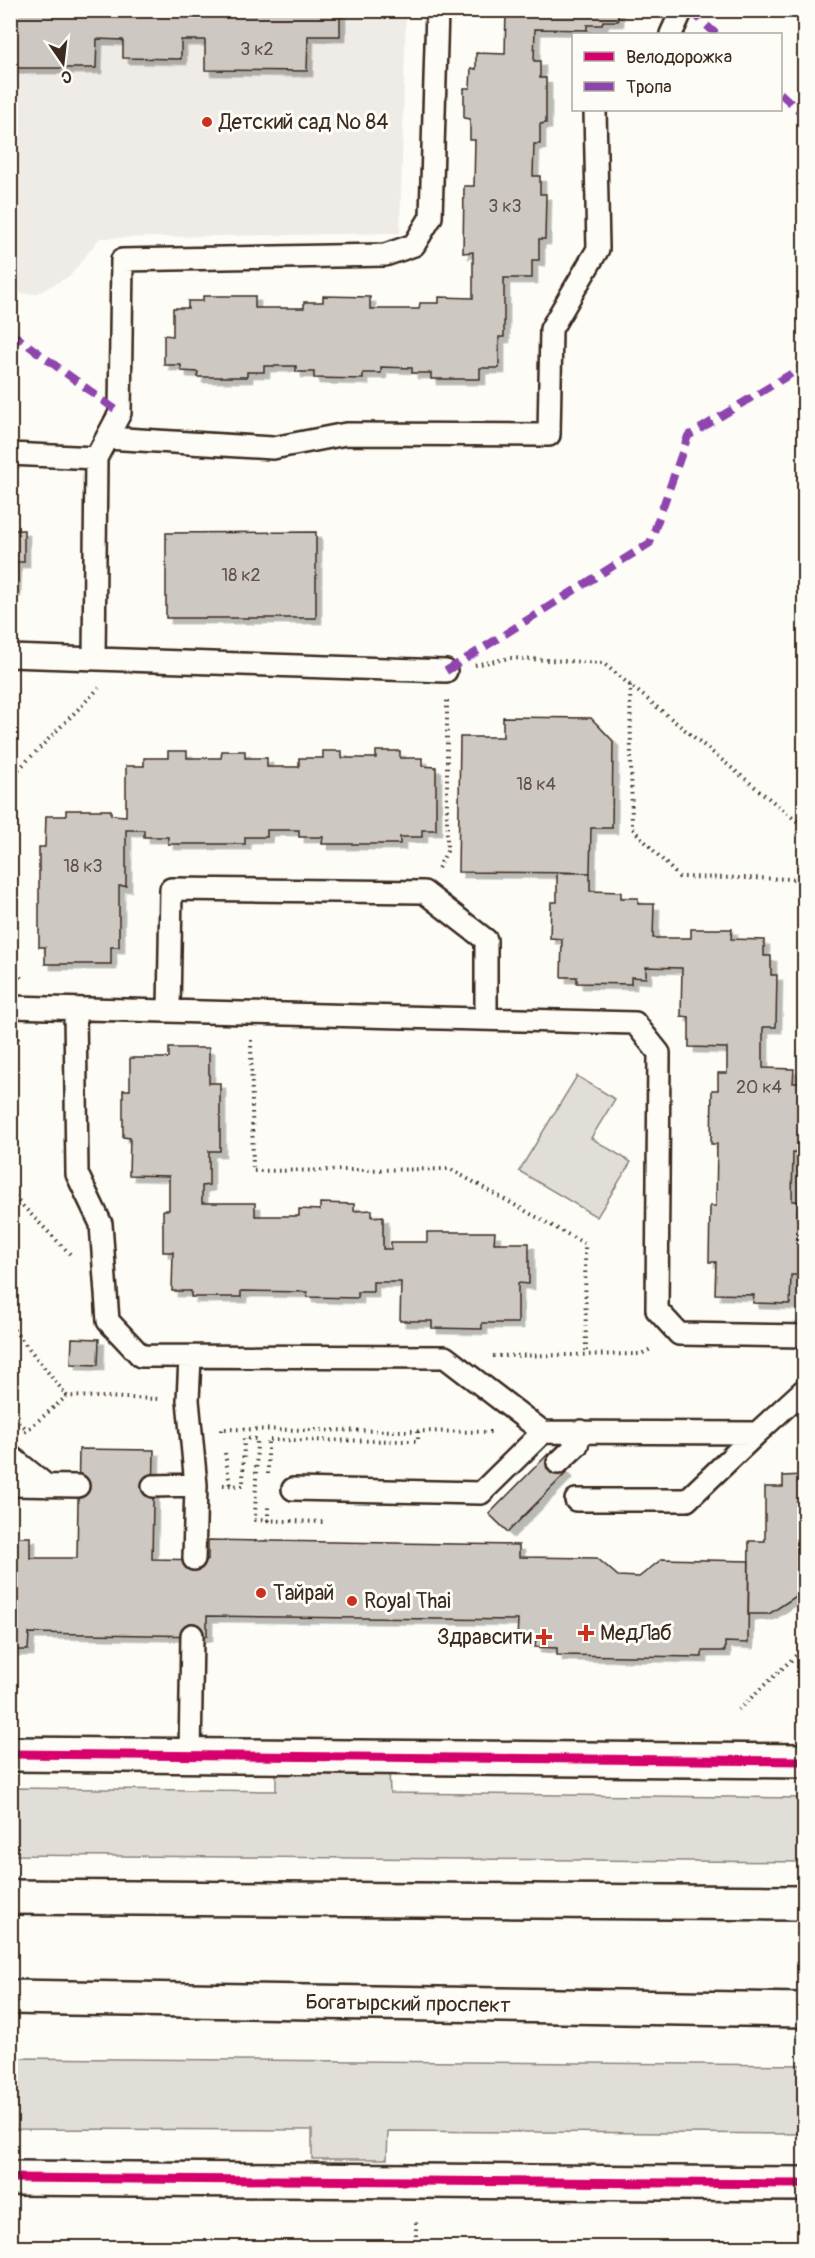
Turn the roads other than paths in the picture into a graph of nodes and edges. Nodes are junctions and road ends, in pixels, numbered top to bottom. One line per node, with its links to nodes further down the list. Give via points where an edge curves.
1 (437, 10): 5 (lane, via 431,217 414,245 385,255 122,260 120,413)
2 (682, 10): 3 (lane)
3 (671, 33)
4 (595, 111): 5 (lane, via 598,249 551,329 549,435 346,434 273,447)
5 (107, 438): 7 (lane)
6 (10, 454): 7 (lane)
7 (96, 458): 9 (lane)
8 (10, 656): 9 (lane)
9 (94, 658): 10 (lane)
10 (446, 671)
11 (10, 1007): 12 (lane)
12 (75, 1009): 13 (lane); 16 (lane, via 77,1174 101,1224 108,1321 141,1356)
13 (169, 1011): 14 (lane); 14 (lane, via 171,889 424,892 486,940)
14 (486, 1019): 15 (lane, via 635,1023 659,1053 657,1310 679,1334)
15 (804, 1336)
16 (190, 1358): 19 (lane, via 445,1357); 24 (lane, via 188,1400)
17 (804, 1390): 20 (lane)
18 (581, 1431): 19 (lane); 20 (lane); 22 (lane, via 577,1445)
19 (543, 1432): 28 (lane, via 481,1493)
20 (757, 1433): 29 (lane, via 687,1500)
21 (15, 1447): 25 (lane)
22 (558, 1463)
23 (10, 1485): 25 (lane)
24 (195, 1485): 27 (lane); 30 (lane)
25 (47, 1486): 26 (lane)
26 (78, 1486)
27 (153, 1486)
28 (293, 1490)
29 (576, 1500)
30 (194, 1559)
31 (192, 1635): 33 (lane)
32 (10, 1754): 33 (street)
33 (190, 1755): 34 (street)
34 (804, 1761)
35 (10, 1897): 36 (street)
36 (804, 1903)
37 (10, 1997): 38 (street, Богатырский проспект)
38 (804, 2010)
39 (10, 2178): 40 (street)
40 (804, 2184)

